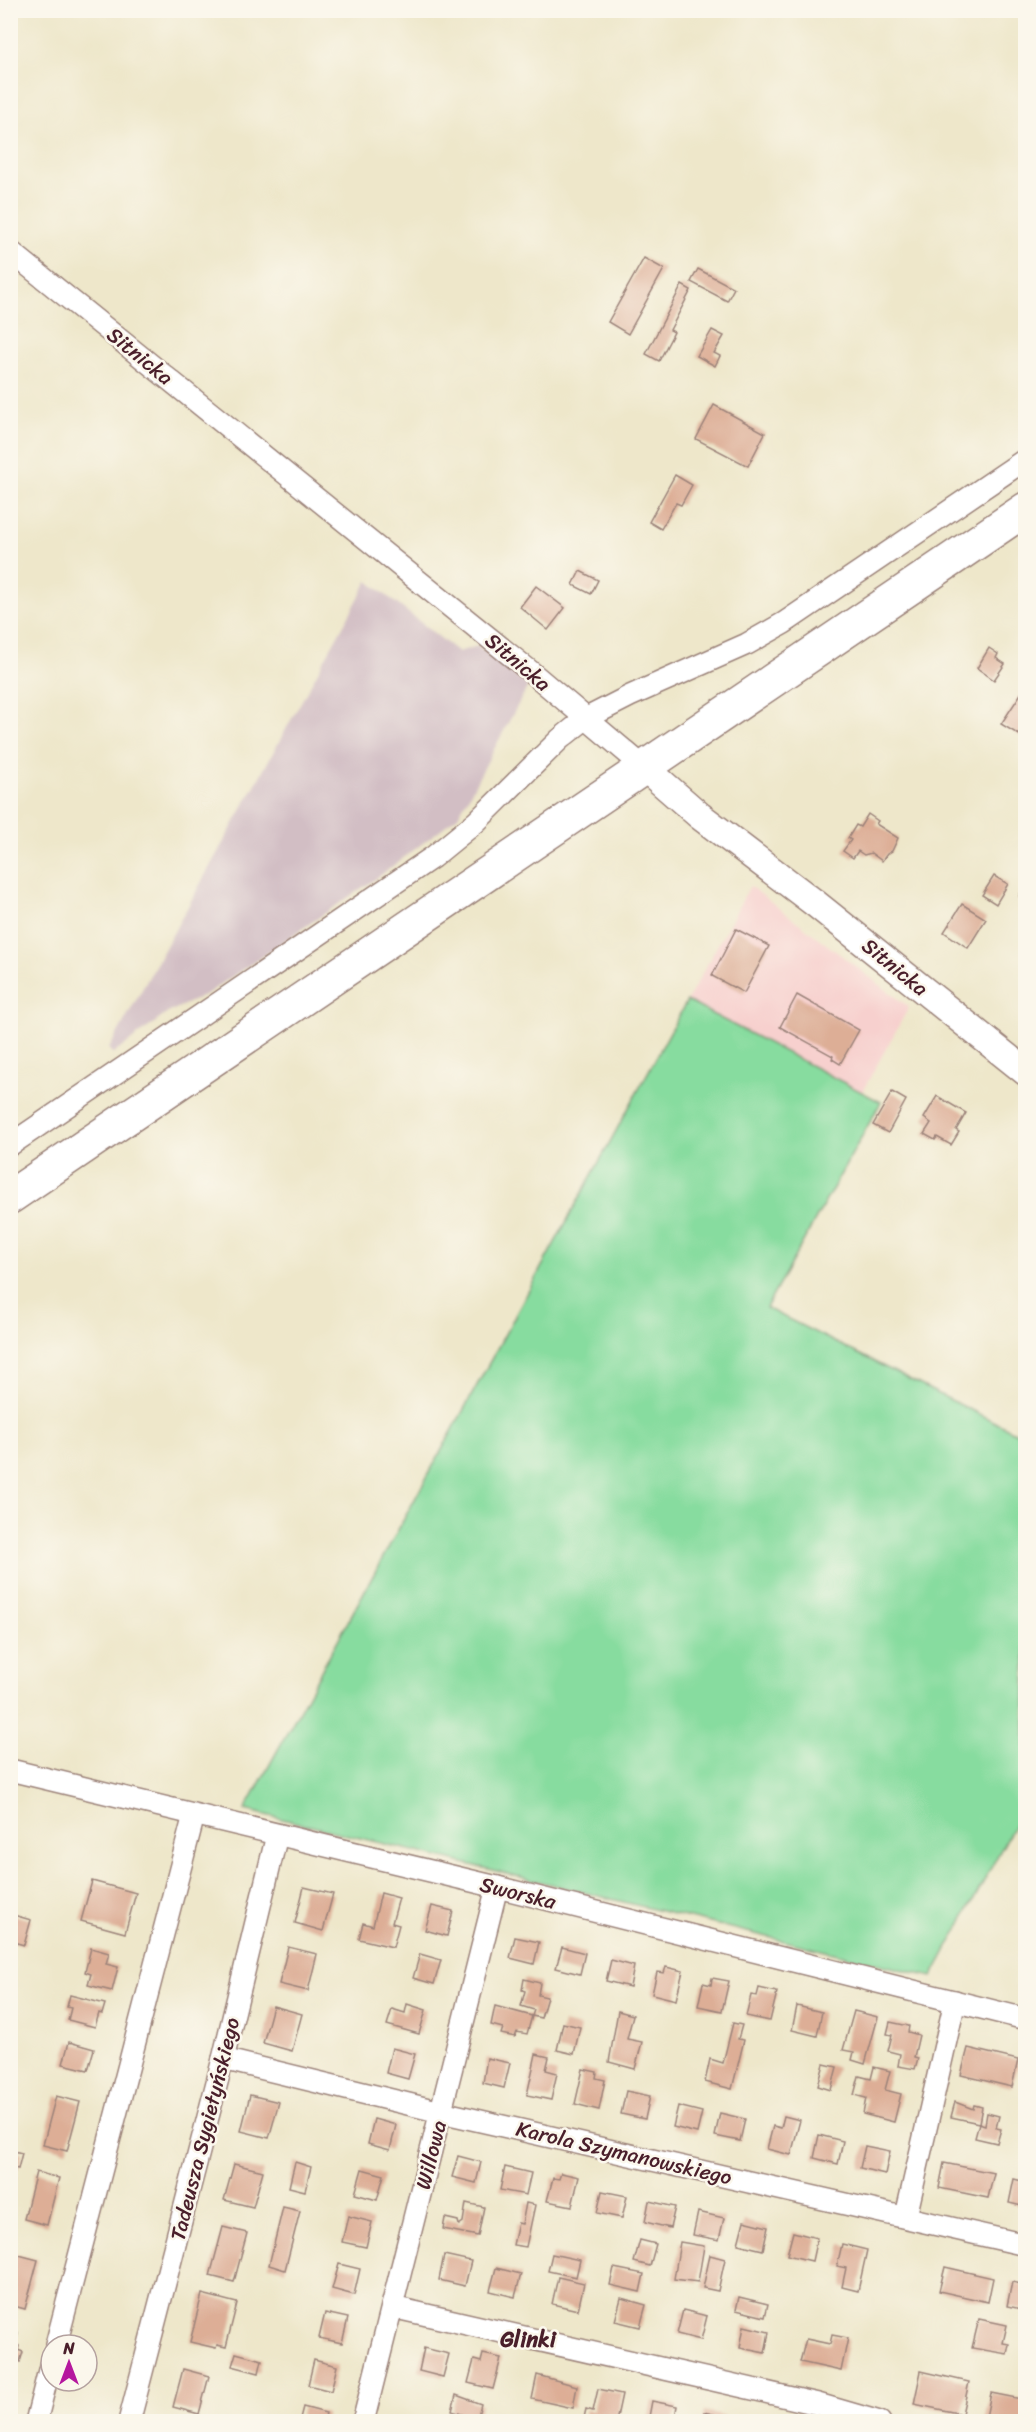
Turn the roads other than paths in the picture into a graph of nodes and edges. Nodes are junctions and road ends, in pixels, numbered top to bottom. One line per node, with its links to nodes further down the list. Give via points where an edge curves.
1 (10, 251): 4 (street, Sitnicka)
2 (1026, 459): 4 (street, via 784,623)
3 (1026, 509): 5 (main road)
4 (585, 719): 5 (street, Sitnicka); 7 (street, via 433,857)
5 (645, 768): 6 (street, Sitnicka, via 700,816); 8 (main road)
6 (1026, 1072)
7 (10, 1145)
8 (10, 1197)
9 (12, 1775): 10 (street, Sworska)
10 (194, 1815): 11 (street, Sworska); 20 (street)
11 (278, 1835): 12 (street, Sworska); 15 (street, Tadeusza Sygietyńskiego)
12 (497, 1887): 13 (street, Sworska); 16 (street, Willowa)
13 (955, 2001): 14 (street, Sworska); 17 (street)
14 (1026, 2019)
15 (223, 2059): 16 (street, Karola Szymanowskiego); 23 (street, Tadeusza Sygietyńskiego)
16 (441, 2112): 17 (street, Karola Szymanowskiego); 19 (street, Willowa)
17 (906, 2216): 18 (street, Karola Szymanowskiego)
18 (1026, 2245)
19 (392, 2307): 24 (street, Willowa); 25 (street)
20 (59, 2333)
21 (43, 2393): 22 (street)
22 (36, 2421)
23 (129, 2421)
24 (363, 2421)
25 (880, 2421)

